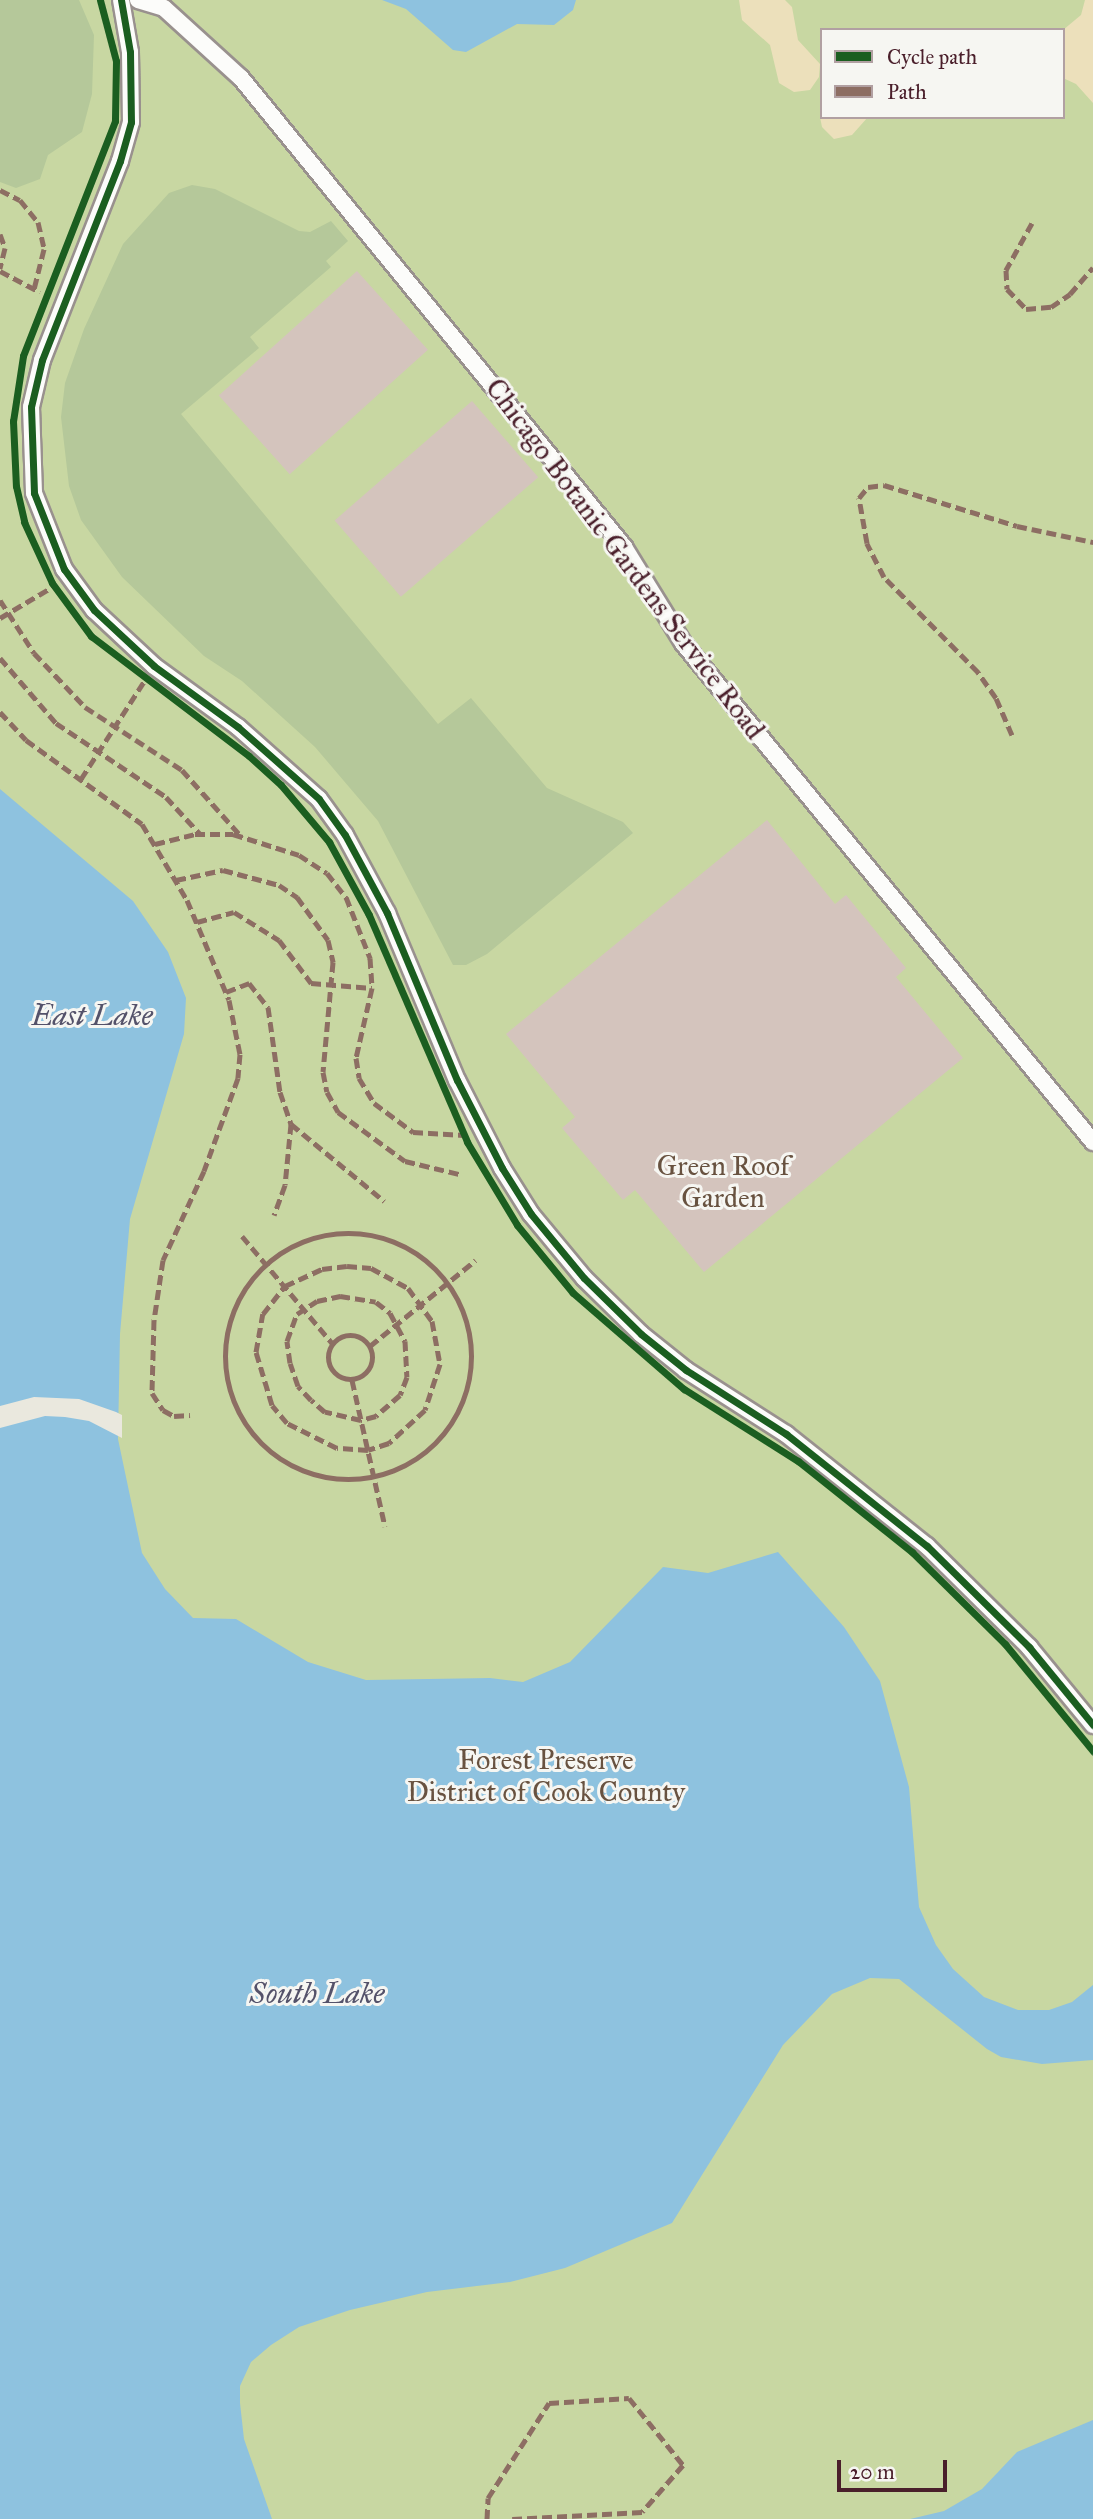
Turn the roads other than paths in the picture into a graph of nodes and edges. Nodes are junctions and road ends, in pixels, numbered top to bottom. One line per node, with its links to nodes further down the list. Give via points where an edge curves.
1 (121, 0): 4 (lane, via 130,52 131,121 120,161 42,360 31,407 34,493 64,569 94,610 154,666 238,727 319,799 345,835 387,913 457,1080 502,1168 531,1214 584,1278 686,1370 786,1434 918,1538 1029,1647)
2 (138, 0): 3 (lane, Chicago Botanic Gardens Service Road, via 164,8 250,88 624,547 683,643)
3 (1093, 1142)
4 (1093, 1725)

